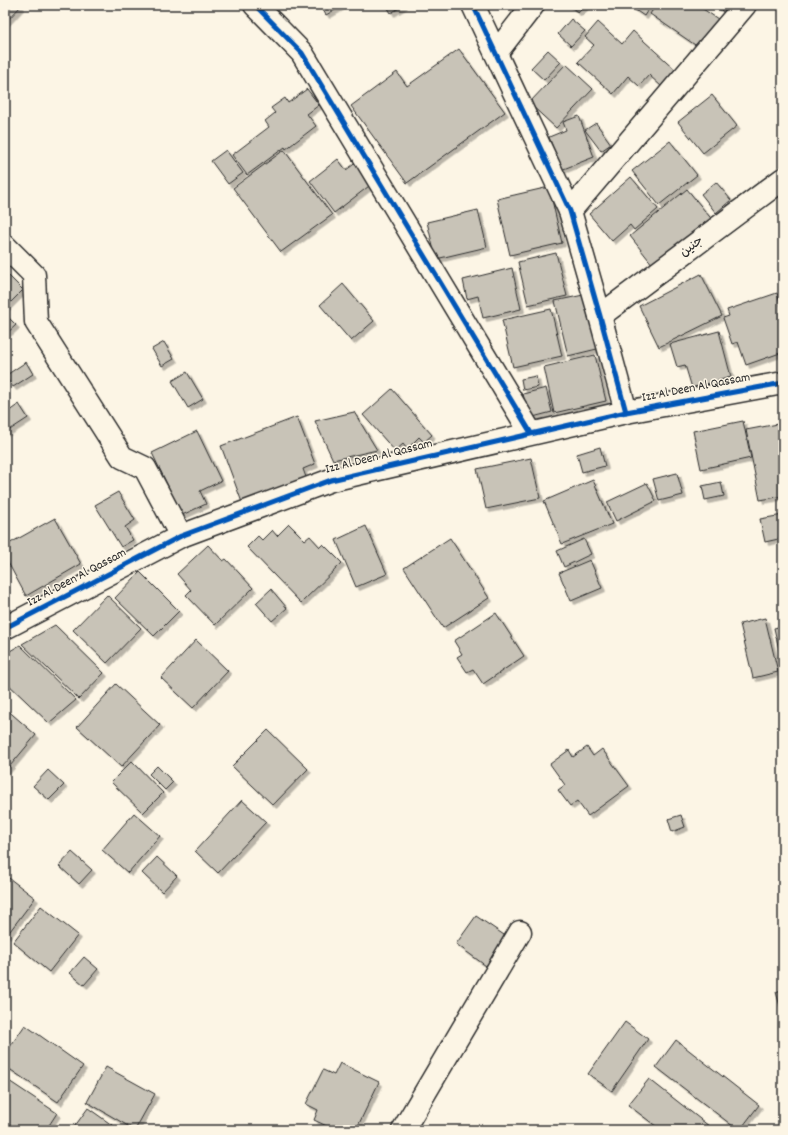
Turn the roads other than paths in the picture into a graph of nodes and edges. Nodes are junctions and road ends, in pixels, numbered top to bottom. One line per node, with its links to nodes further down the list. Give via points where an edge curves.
1 (255, 5): 12 (street, via 302,53)
2 (473, 5): 5 (street)
3 (533, 5): 5 (street)
4 (745, 5): 7 (street)
5 (496, 53): 7 (street)
6 (783, 179): 9 (street, جنين)
7 (570, 212): 9 (street)
8 (5, 246): 13 (street, via 34,275 36,322 122,457 145,468)
9 (600, 316): 11 (street)
10 (783, 382): 11 (street, Izz Al Deen Al Qassam)
11 (626, 412): 12 (street, Izz Al Deen Al Qassam)
12 (531, 433): 13 (street, Izz Al Deen Al Qassam, via 330,480)
13 (180, 536): 14 (street, Izz Al Deen Al Qassam)
14 (5, 628)
15 (520, 932): 16 (street)
16 (403, 1130)

